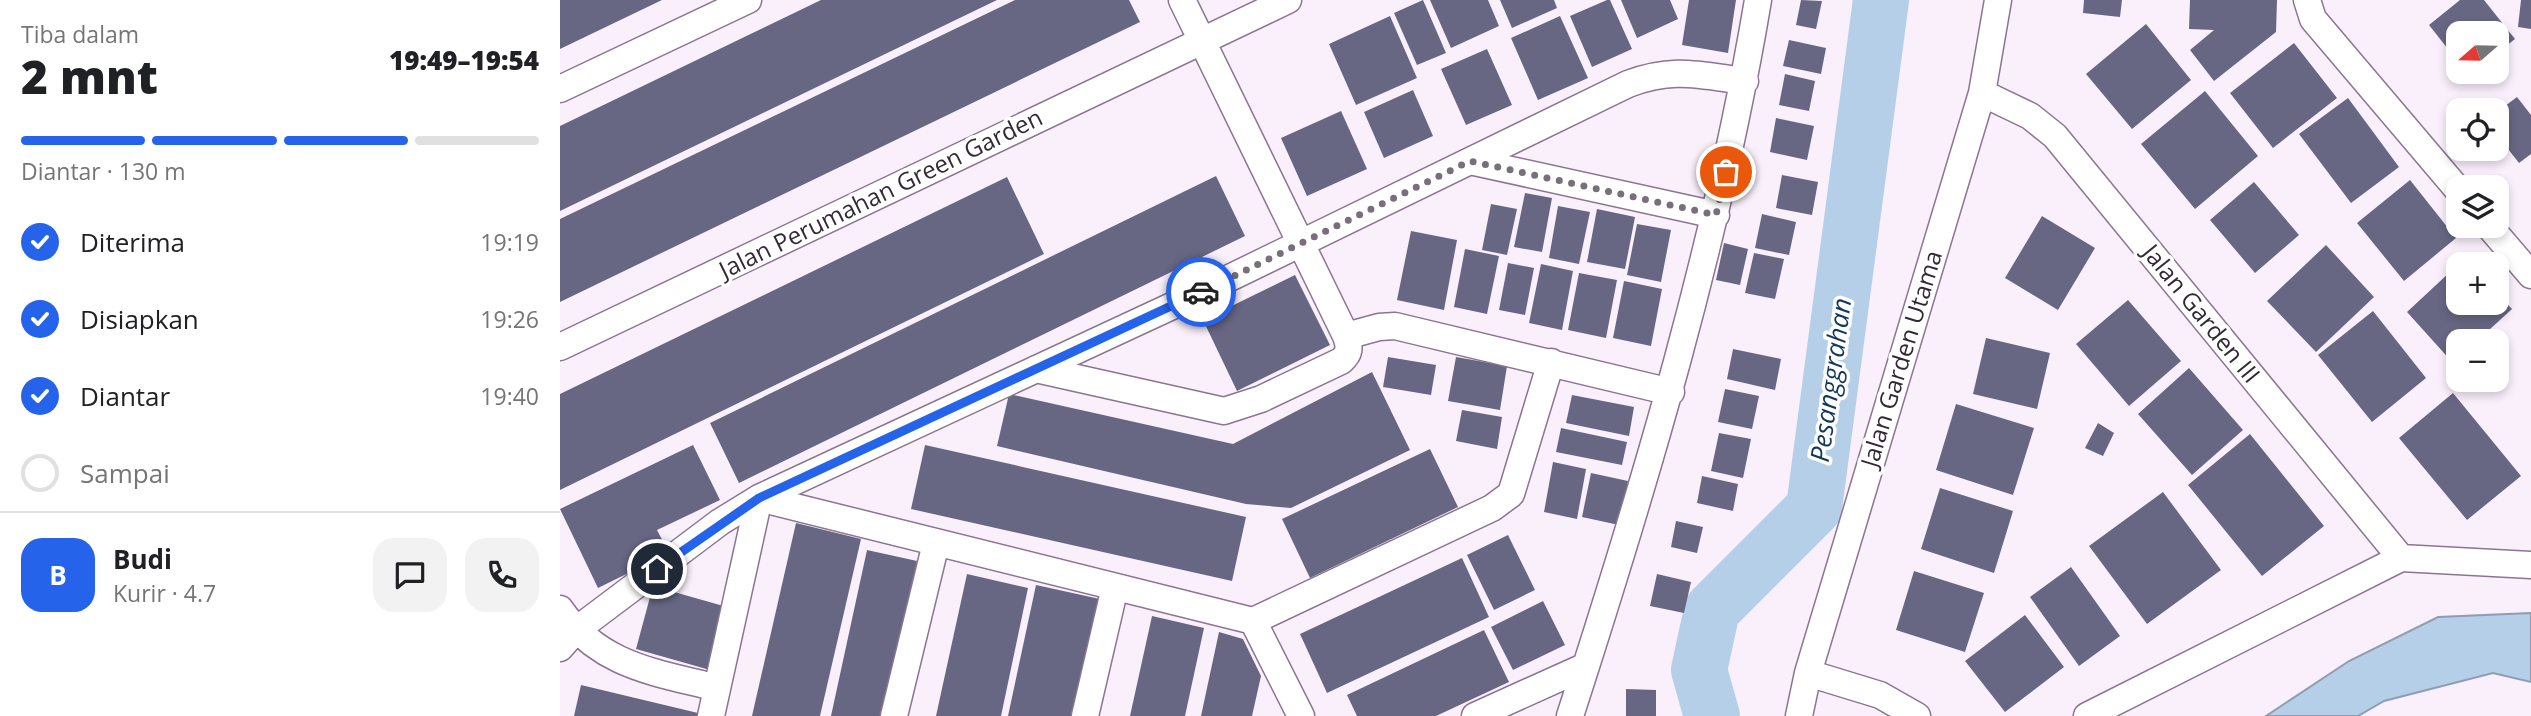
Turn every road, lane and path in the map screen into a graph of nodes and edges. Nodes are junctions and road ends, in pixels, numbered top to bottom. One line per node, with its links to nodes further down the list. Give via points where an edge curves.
1 (748, 0): 9 (street)
2 (1182, 0): 7 (street)
3 (1288, 0): 7 (street, Jalan Perumahan Green Garden)
4 (1758, 0): 8 (street)
5 (1998, 0): 10 (street, Jalan Garden Utama)
6 (2307, 0): 12 (street, via 2313,19)
7 (1201, 41): 15 (street); 18 (street, Jalan Perumahan Green Garden)
8 (1745, 81): 11 (street, via 1677,72 1653,74); 13 (street)
9 (560, 89)
10 (1982, 93): 24 (street, Jalan Garden III, via 2030,116 2055,136); 30 (street, Jalan Garden Utama)
11 (1470, 161): 13 (street); 15 (street)
12 (2446, 176)
13 (1716, 215): 21 (street)
14 (2499, 238): 16 (street)
15 (1300, 243): 17 (street); 20 (street)
16 (2531, 275)
17 (1346, 337): 19 (street, via 1395,326); 20 (street, via 1350,346 1341,362 1224,411)
18 (560, 347)
19 (1551, 362): 21 (street); 27 (street, via 1511,494 1492,508)
20 (1036, 369): 22 (street)
21 (1671, 392): 29 (street)
22 (759, 498): 23 (street); 28 (street); 32 (street)
23 (936, 543): 26 (street); 34 (street)
24 (2401, 558): 25 (street); 42 (street)
25 (2531, 565)
26 (1115, 587): 27 (street); 35 (street)
27 (1253, 621): 31 (street)
28 (565, 629): 32 (street, via 631,666)
29 (1586, 666): 38 (street); 39 (street)
30 (1808, 673): 40 (street, Jalan Garden Utama); 41 (street, via 1880,695)
31 (1286, 687): 36 (street); 37 (street)
32 (717, 688): 33 (street)
33 (710, 716)
34 (894, 716)
35 (1085, 716)
36 (1279, 716)
37 (1301, 716)
38 (1475, 716)
39 (1570, 716)
40 (1799, 716)
41 (1917, 716)
42 (2087, 716)

